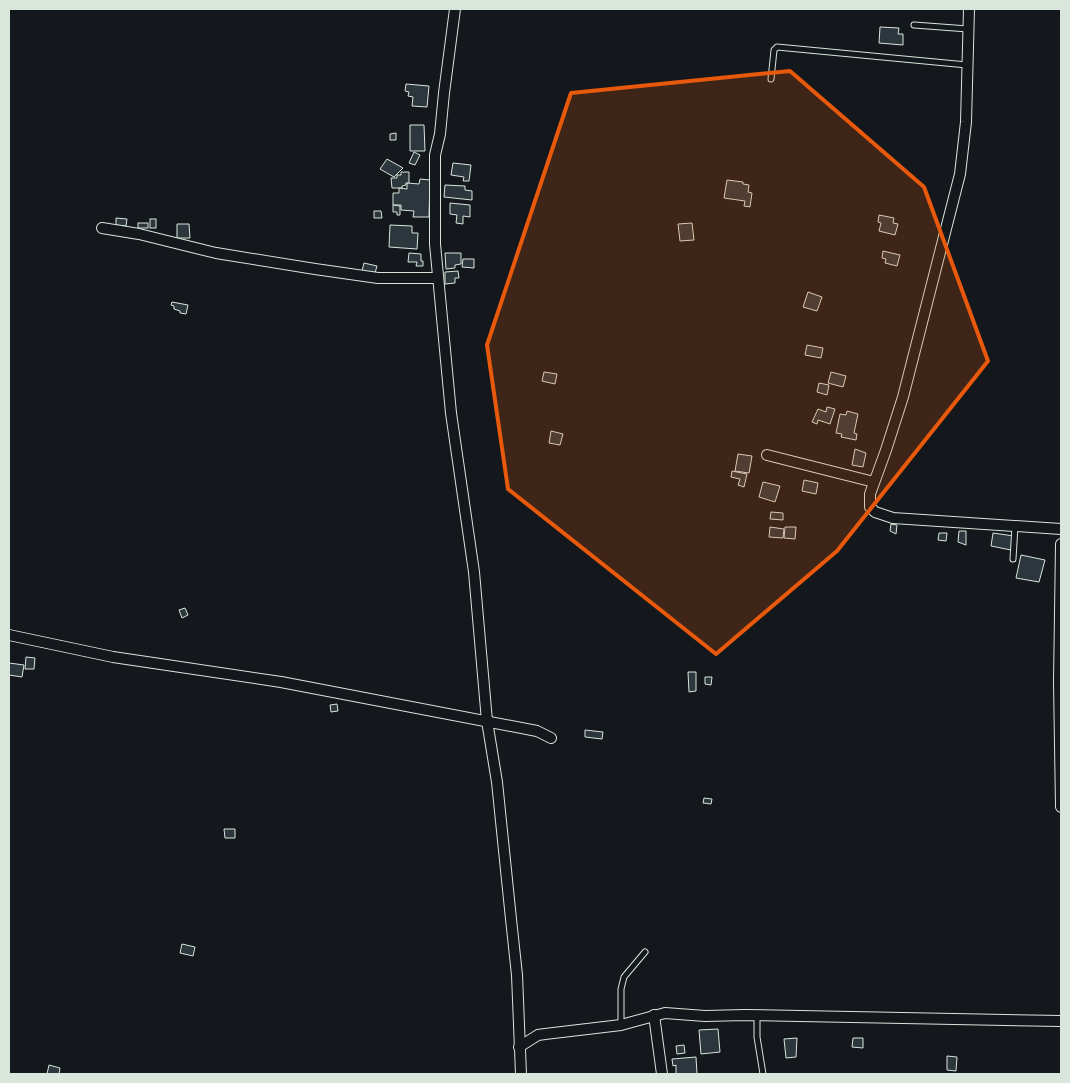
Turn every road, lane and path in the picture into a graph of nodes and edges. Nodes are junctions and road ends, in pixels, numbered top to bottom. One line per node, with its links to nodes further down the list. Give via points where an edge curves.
1 (456, 9): 8 (street, via 435,155)
2 (969, 9): 4 (street)
3 (914, 25): 4 (lane)
4 (968, 29): 5 (street)
5 (968, 65): 6 (lane, via 777,47 772,54); 10 (street, via 965,131 956,193 903,397)
6 (771, 79)
7 (102, 228): 8 (street, via 216,253 315,269 378,278)
8 (438, 278): 16 (street, via 451,413 474,572)
9 (767, 455): 10 (street)
10 (874, 482): 11 (street, via 870,507 883,516)
11 (1014, 526): 12 (street); 14 (lane)
12 (1061, 529)
13 (1061, 544): 18 (street)
14 (1013, 559)
15 (9, 635): 16 (street, via 91,653 281,682)
16 (487, 721): 17 (street); 24 (street, via 497,782 511,919)
17 (551, 738)
18 (1061, 807)
19 (645, 952): 23 (lane, via 624,978)
20 (654, 1015): 21 (street); 23 (street); 26 (street)
21 (757, 1016): 22 (street); 27 (lane)
22 (1061, 1021)
23 (621, 1025): 24 (street, via 538,1035)
24 (519, 1047): 25 (street)
25 (521, 1074)
26 (662, 1074)
27 (762, 1074)

